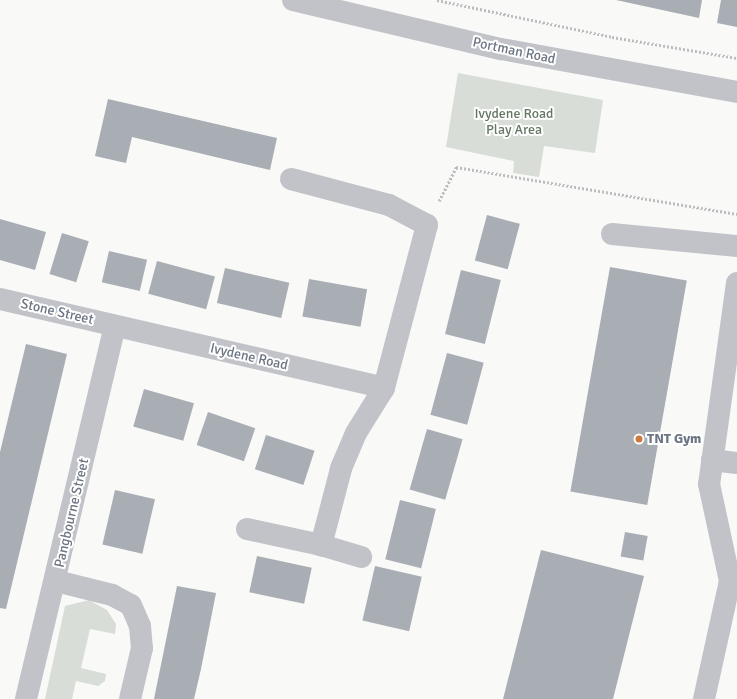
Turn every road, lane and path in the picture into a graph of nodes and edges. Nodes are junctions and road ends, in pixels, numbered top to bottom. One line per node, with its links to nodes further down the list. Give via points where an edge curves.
1 (293, 0): 4 (street, Portman Road, via 501,49)
2 (436, 0): 3 (path, via 612,37)
3 (737, 58)
4 (737, 92)
5 (292, 179): 14 (street, via 389,205 427,225)
6 (448, 183): 7 (path, via 456,167)
7 (737, 214)
8 (612, 234): 9 (street)
9 (737, 246)
10 (737, 283): 13 (street)
11 (0, 298): 12 (street, Stone Street)
12 (115, 326): 14 (street, Ivydene Road); 20 (street, Pangbourne Street)
13 (734, 331): 15 (street)
14 (384, 388): 18 (street, via 356,433 341,469)
15 (712, 460): 16 (street); 21 (street, via 709,484)
16 (737, 463)
17 (247, 529): 18 (street)
18 (322, 545): 19 (street)
19 (361, 557)
20 (56, 581): 22 (street, Pangbourne Street); 23 (street, via 112,595 131,605 140,626 142,648)
21 (734, 582): 24 (street)
22 (26, 699)
23 (130, 699)
24 (704, 699)

